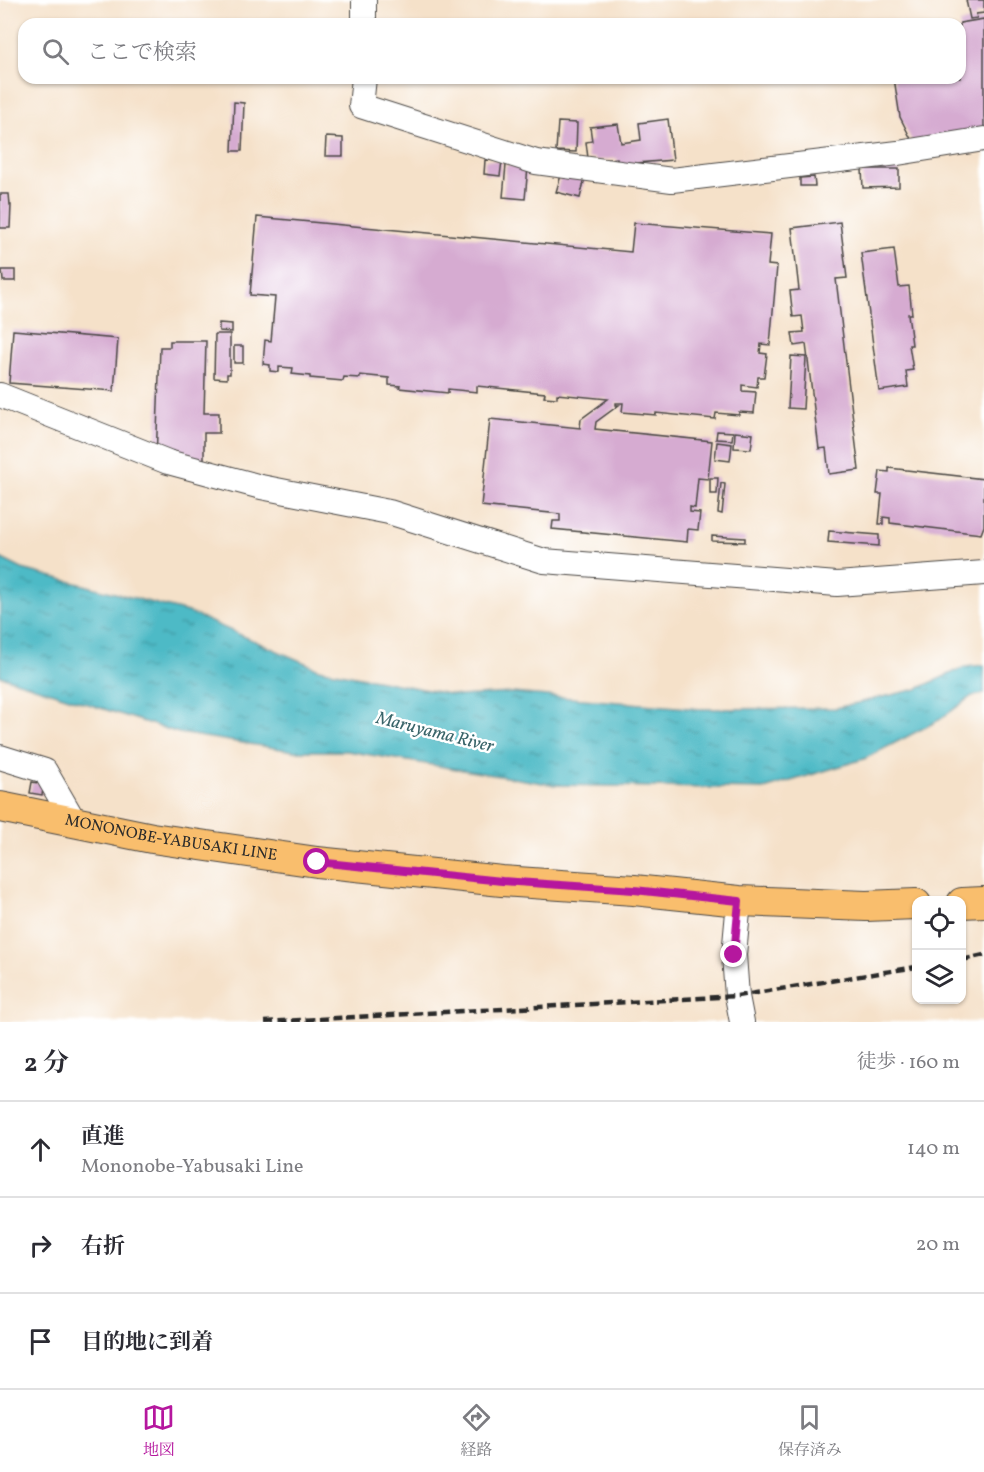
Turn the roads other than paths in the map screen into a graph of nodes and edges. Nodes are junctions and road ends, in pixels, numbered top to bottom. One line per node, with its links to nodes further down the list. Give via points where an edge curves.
1 (364, 0): 2 (street)
2 (364, 18)
3 (363, 84): 4 (street, via 361,106 536,162 672,180)
4 (984, 139)
5 (0, 394): 6 (street, via 168,462 261,487 389,512 544,561 837,584)
6 (984, 573)
7 (0, 757): 9 (street, via 45,771)
8 (0, 807): 9 (main road, MONONOBE-YABUSAKI LINE)
9 (74, 821): 10 (main road, MONONOBE-YABUSAKI LINE, via 152,838 317,862)
10 (739, 901): 13 (main road, MONONOBE-YABUSAKI LINE); 14 (street, via 734,955)
11 (984, 902): 12 (main road)
12 (966, 903)
13 (912, 904)
14 (742, 1022)

